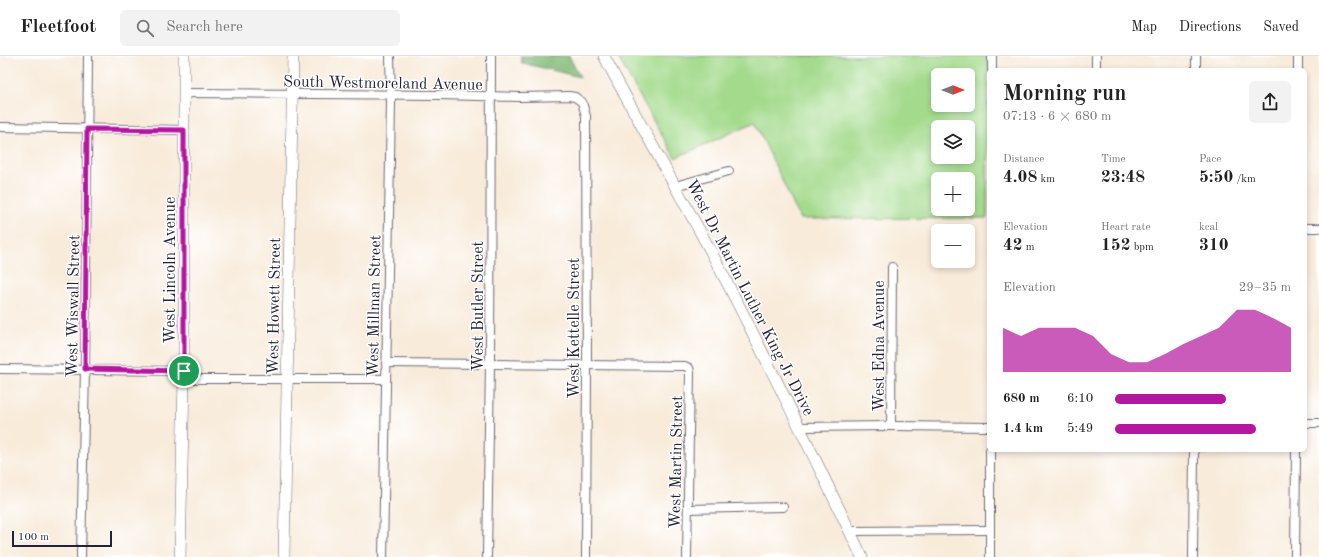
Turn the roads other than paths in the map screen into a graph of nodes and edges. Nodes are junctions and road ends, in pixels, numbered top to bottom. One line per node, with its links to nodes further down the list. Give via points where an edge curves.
1 (88, 56): 21 (street, West Wiswall Street)
2 (184, 56): 15 (main road, West Lincoln Avenue)
3 (293, 56): 16 (main road, West Howett Street)
4 (390, 56): 17 (street, West Millman Street)
5 (492, 56): 18 (street, West Butler Street)
6 (604, 56): 24 (main road, West Dr Martin Luther King Jr Drive)
7 (992, 56): 11 (street)
8 (1096, 56): 12 (street)
9 (1196, 56): 13 (street)
10 (1298, 56): 14 (street)
11 (992, 68)
12 (1096, 68)
13 (1196, 68)
14 (1298, 68)
15 (184, 93): 16 (street, South Westmoreland Avenue); 22 (main road, West Lincoln Avenue)
16 (293, 95): 17 (street, South Westmoreland Avenue); 34 (main road, West Howett Street)
17 (391, 95): 18 (street, South Westmoreland Avenue); 28 (street, West Millman Street)
18 (492, 97): 19 (street, South Westmoreland Avenue, via 569,96); 29 (street, West Butler Street)
19 (581, 101): 30 (street, West Kettelle Street, via 586,116)
20 (0, 127): 21 (street)
21 (87, 129): 22 (street); 32 (street, West Wiswall Street)
22 (184, 130): 33 (main road, West Lincoln Avenue)
23 (729, 171): 24 (street)
24 (676, 186): 39 (main road, West Dr Martin Luther King Jr Drive)
25 (1307, 228): 26 (street)
26 (1319, 228)
27 (892, 267): 38 (street, West Edna Avenue)
28 (386, 363): 29 (street); 35 (street, West Millman Street)
29 (490, 363): 30 (street); 52 (street, West Butler Street)
30 (587, 365): 45 (street, West Martin Street, via 689,368); 53 (street, West Kettelle Street)
31 (0, 369): 32 (street)
32 (85, 369): 33 (street); 48 (street, West Wiswall Street)
33 (184, 375): 34 (street); 49 (main road, West Lincoln Avenue)
34 (288, 379): 35 (street); 50 (main road, West Howett Street)
35 (385, 379): 51 (street, West Millman Street)
36 (1307, 423): 37 (street)
37 (1319, 423)
38 (891, 426): 39 (street); 40 (street)
39 (800, 427): 47 (main road, West Dr Martin Luther King Jr Drive)
40 (987, 427)
41 (990, 452): 46 (street)
42 (1194, 452): 57 (street)
43 (1296, 452): 58 (street)
44 (783, 507): 45 (street)
45 (688, 508): 54 (street, West Martin Street)
46 (990, 530): 47 (street); 56 (street)
47 (850, 531): 55 (main road, West Dr Martin Luther King Jr Drive)
48 (81, 557)
49 (180, 557)
50 (284, 557)
51 (382, 557)
52 (487, 557)
53 (586, 557)
54 (687, 557)
55 (862, 557)
56 (990, 557)
57 (1193, 557)
58 (1296, 557)

